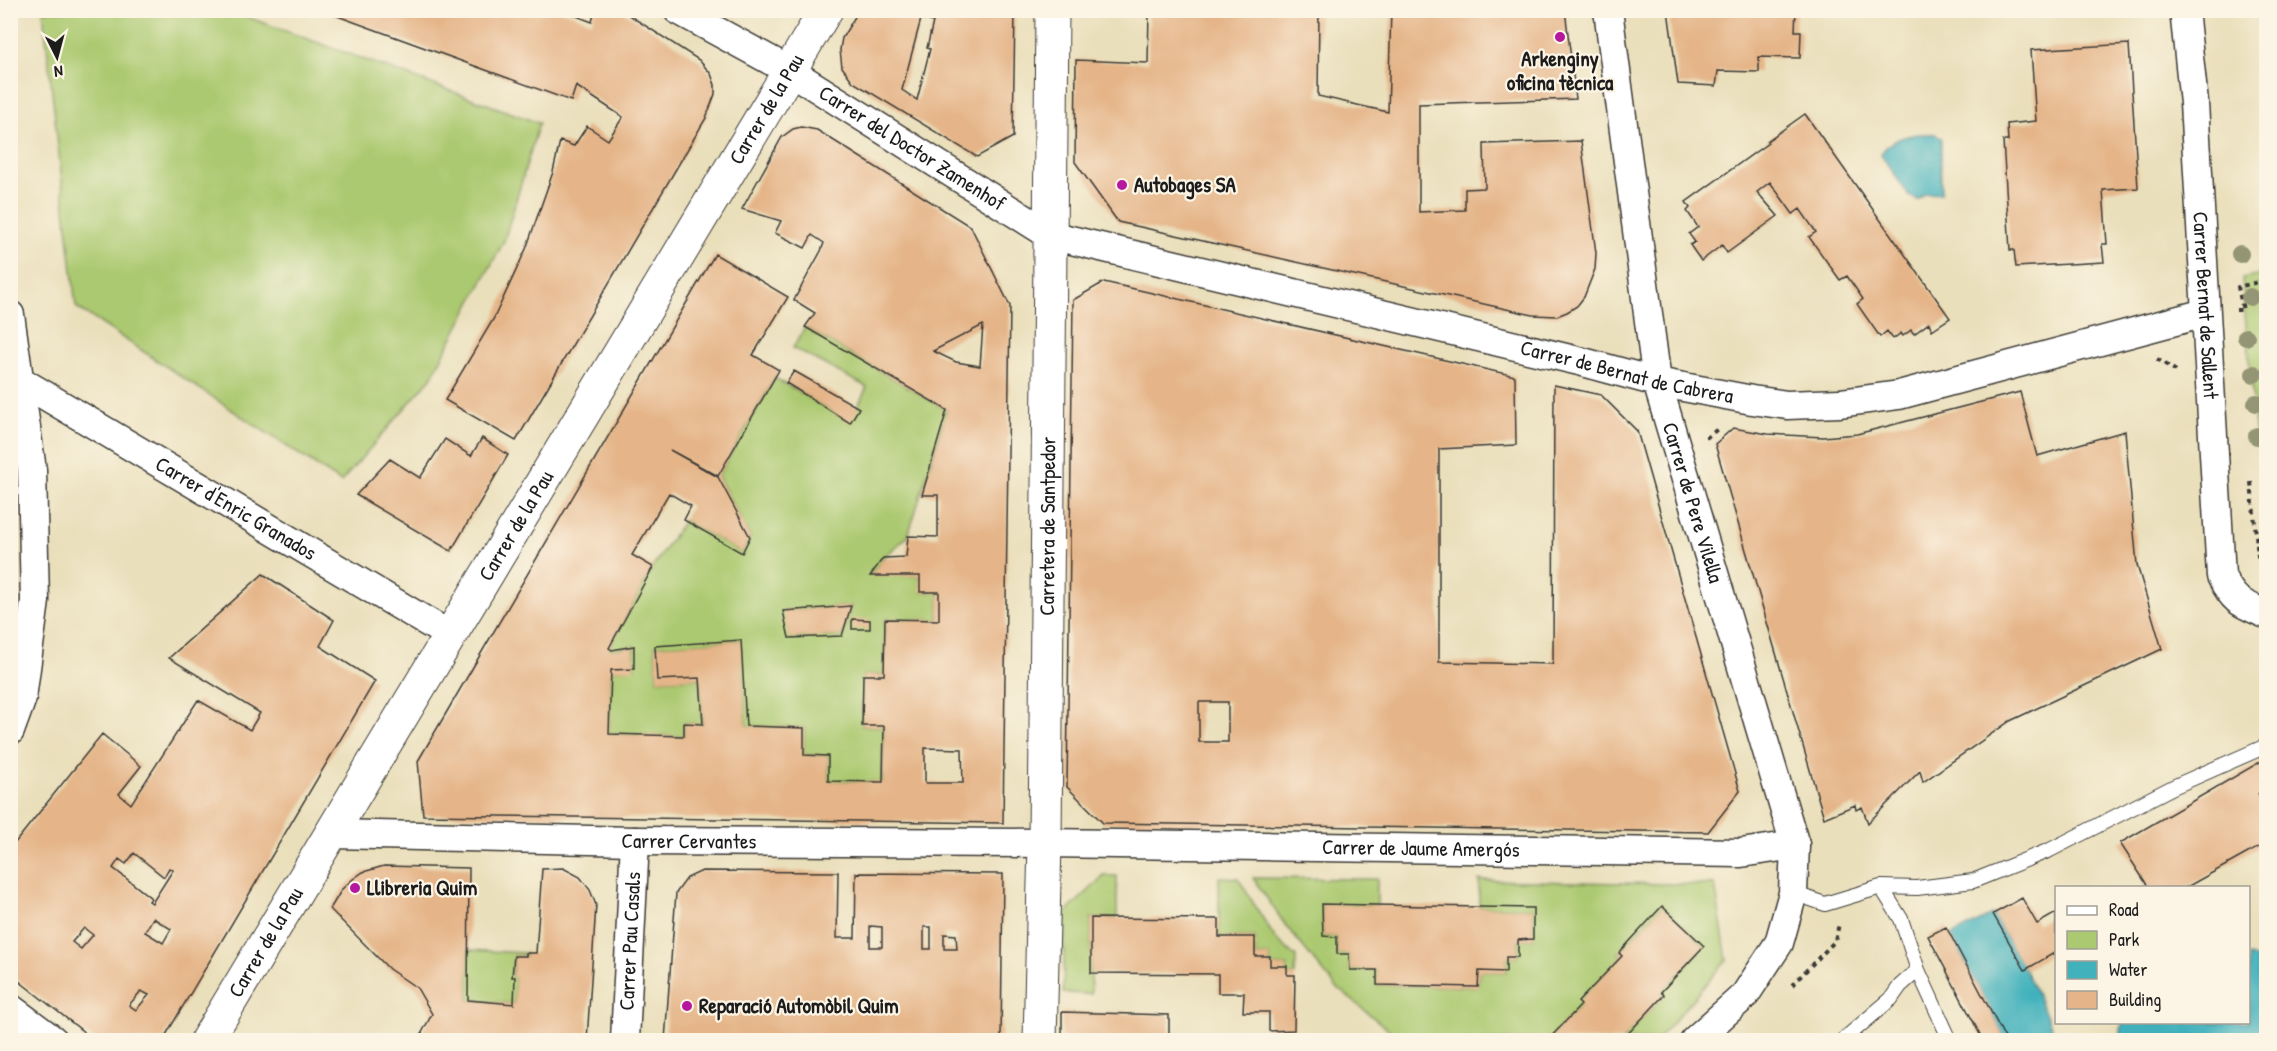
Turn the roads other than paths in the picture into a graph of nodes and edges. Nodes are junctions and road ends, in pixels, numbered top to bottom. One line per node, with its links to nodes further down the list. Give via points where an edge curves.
1 (678, 10): 6 (street, Carrer del Doctor Zamenhof)
2 (826, 10): 6 (street, Carrer de la Pau)
3 (1052, 10): 7 (street, Carretera de Santpedor)
4 (1608, 10): 11 (street, Carrer de Pere Vilella)
5 (2184, 10): 8 (street, Carrer Bernat de Sallent, via 2194,103)
6 (790, 71): 7 (street, Carrer del Doctor Zamenhof); 13 (street, Carrer de la Pau)
7 (1050, 235): 11 (street, Carrer de Bernat de Cabrera); 18 (street, Carretera de Santpedor)
8 (2205, 313): 11 (street, Carrer de Bernat de Cabrera, via 1899,395 1840,403 1787,405); 12 (street, Carrer Bernat de Sallent, via 2221,576 2231,596)
9 (10, 315): 10 (street)
10 (19, 380): 13 (street, Carrer d'Enric Granados); 14 (street, via 32,471 35,601 22,698)
11 (1657, 382): 19 (street, Carrer de Pere Vilella)
12 (2266, 614)
13 (452, 636): 16 (street, Carrer de la Pau)
14 (10, 731)
15 (2266, 746): 20 (lane, via 2173,787 2050,850 1973,881 1917,888)
16 (333, 834): 17 (street, Carrer Cervantes); 25 (street, Carrer de la Pau)
17 (635, 842): 18 (street, Carrer Cervantes); 26 (street, Carrer Pau Casals)
18 (1045, 843): 19 (street, Carrer de Jaume Amergós, via 1741,854); 27 (street, Carretera de Santpedor)
19 (1796, 845): 21 (street)
20 (1881, 887): 21 (lane, via 1825,904); 22 (lane, via 1901,919)
21 (1792, 892): 28 (street, via 1779,943 1744,995)
22 (1918, 970): 29 (lane); 30 (lane)
23 (10, 1008): 24 (street)
24 (53, 1041)
25 (207, 1041)
26 (625, 1041)
27 (1040, 1041)
28 (1695, 1041)
29 (1842, 1041)
30 (1950, 1041)

